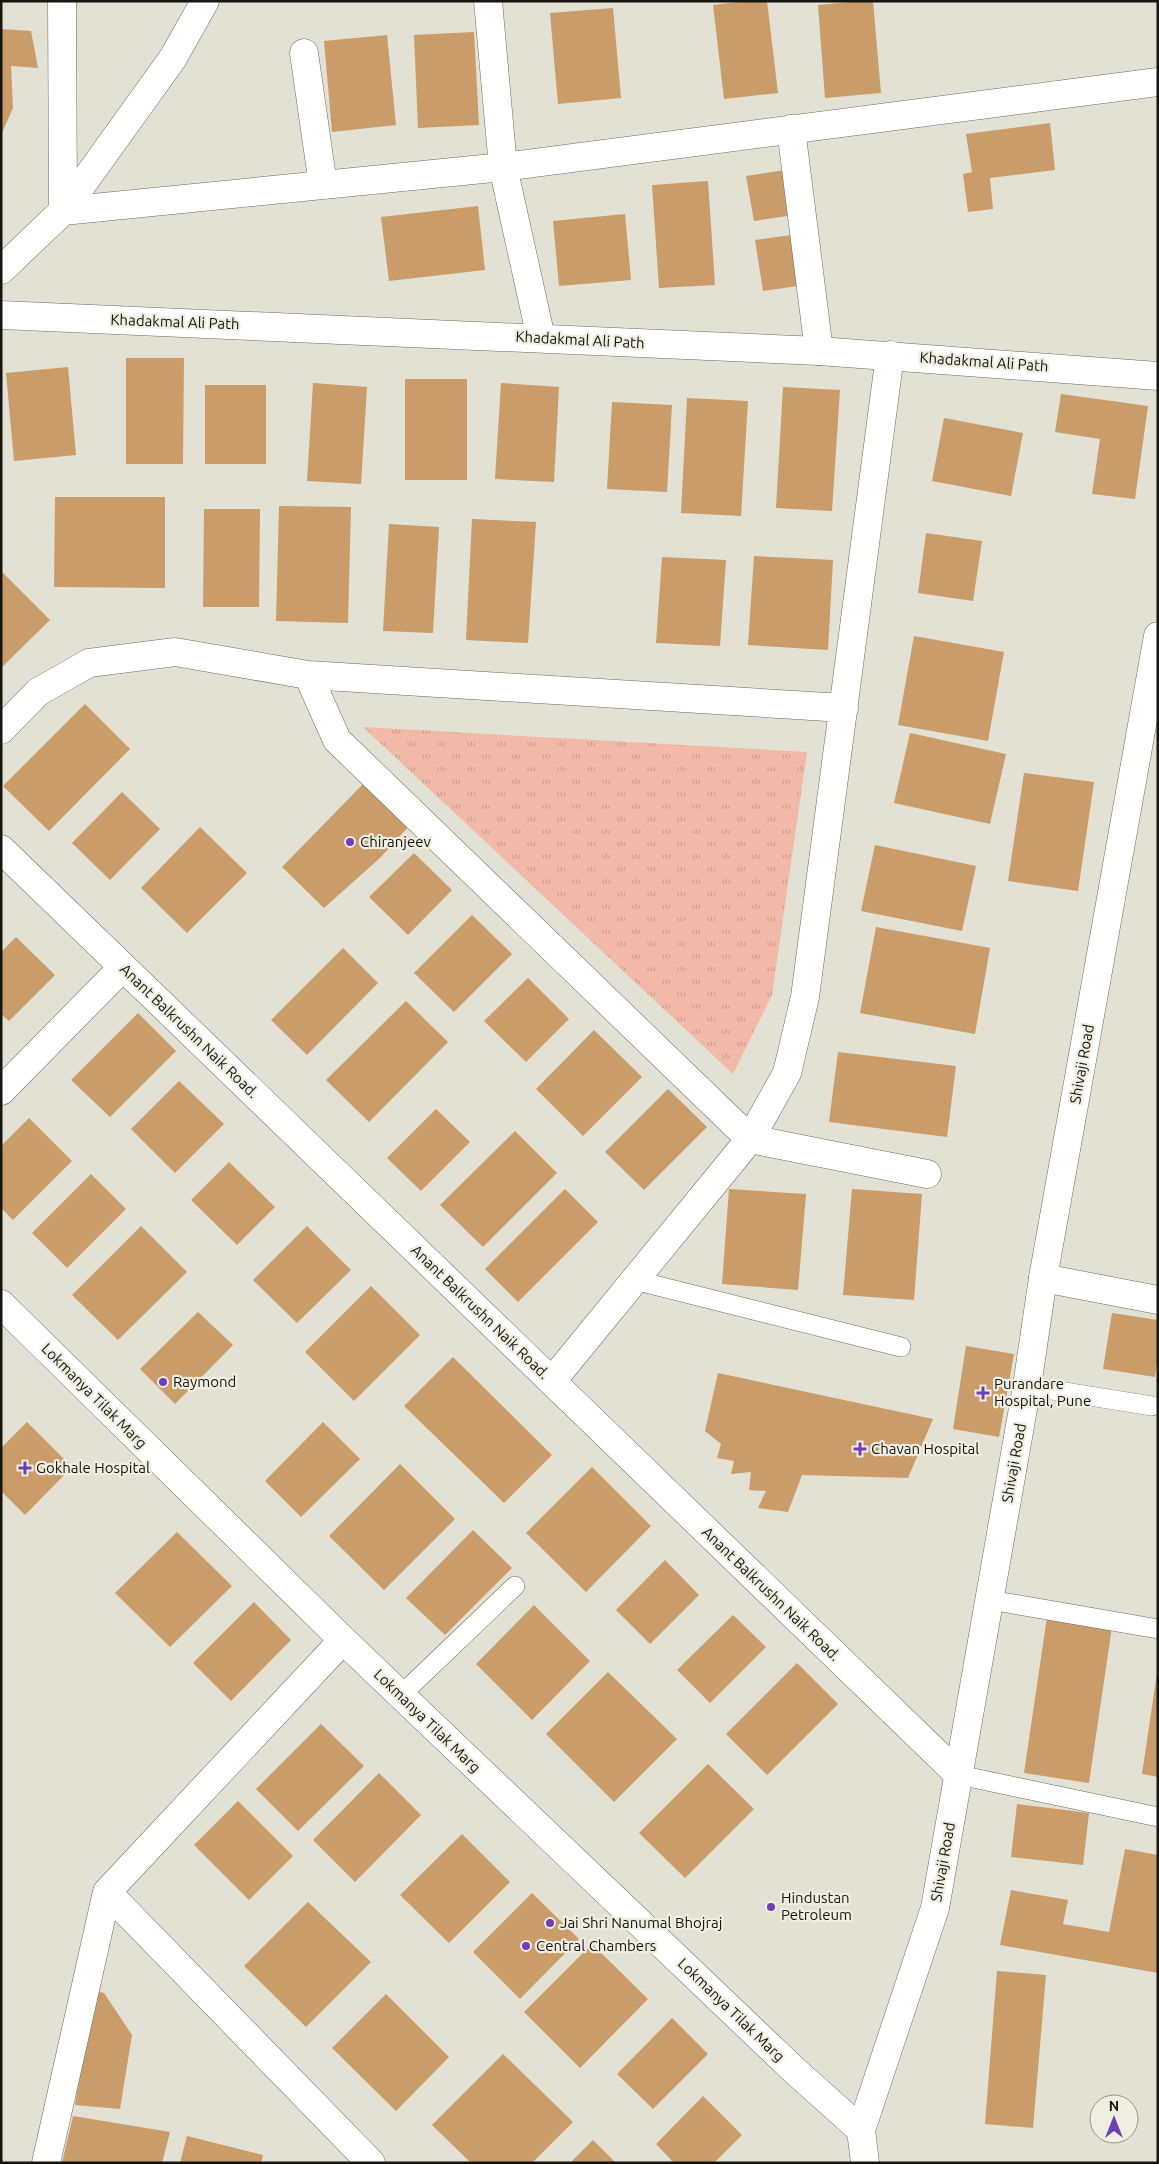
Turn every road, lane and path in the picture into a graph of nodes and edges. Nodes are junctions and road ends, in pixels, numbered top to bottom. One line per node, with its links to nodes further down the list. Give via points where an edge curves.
1 (62, 1): 9 (main road)
2 (205, 1): 9 (main road, via 173,58)
3 (488, 1): 7 (main road)
4 (304, 53): 8 (main road)
5 (1158, 82): 6 (main road)
6 (791, 128): 7 (main road); 14 (main road)
7 (503, 167): 8 (main road); 13 (main road)
8 (323, 185): 9 (main road)
9 (63, 211): 10 (main road)
10 (1, 270)
11 (1, 298): 12 (main road)
12 (1, 315): 13 (main road, Khadakmal Ali Path)
13 (542, 338): 14 (main road, Khadakmal Ali Path)
14 (819, 351): 15 (main road, Khadakmal Ali Path)
15 (890, 355): 16 (main road, Khadakmal Ali Path); 19 (main road)
16 (1158, 376)
17 (1158, 636): 26 (main road, Shivaji Road)
18 (308, 675): 19 (main road); 20 (main road, via 175,652 89,663 38,692); 24 (main road, via 337,740)
19 (844, 708): 24 (main road, via 805,997 787,1073)
20 (1, 730)
21 (1, 849): 22 (main road, Anant Balkrushn Naik Road.)
22 (123, 967): 23 (main road); 31 (main road, Anant Balkrushn Naik Road.)
23 (1, 1091)
24 (750, 1139): 25 (main road); 27 (main road)
25 (928, 1174)
26 (1043, 1278): 28 (main road); 32 (main road, Shivaji Road)
27 (634, 1280): 30 (lane); 31 (main road)
28 (1158, 1300)
29 (1, 1304): 37 (main road, Lokmanya Tilak Marg)
30 (901, 1347)
31 (552, 1381): 39 (main road, Anant Balkrushn Naik Road.)
32 (1027, 1386): 33 (lane); 35 (main road, Shivaji Road)
33 (1152, 1406)
34 (515, 1586): 38 (lane)
35 (990, 1600): 36 (lane); 39 (main road, Shivaji Road)
36 (1158, 1629)
37 (342, 1640): 38 (main road, Lokmanya Tilak Marg); 41 (main road)
38 (400, 1696): 42 (main road, Lokmanya Tilak Marg)
39 (959, 1775): 40 (lane); 42 (main road, Shivaji Road, via 935,1908)
40 (1158, 1817)
41 (106, 1892): 43 (main road); 44 (main road)
42 (861, 2130): 45 (main road, Shivaji Road)
43 (46, 2163)
44 (371, 2163)
45 (865, 2163)

